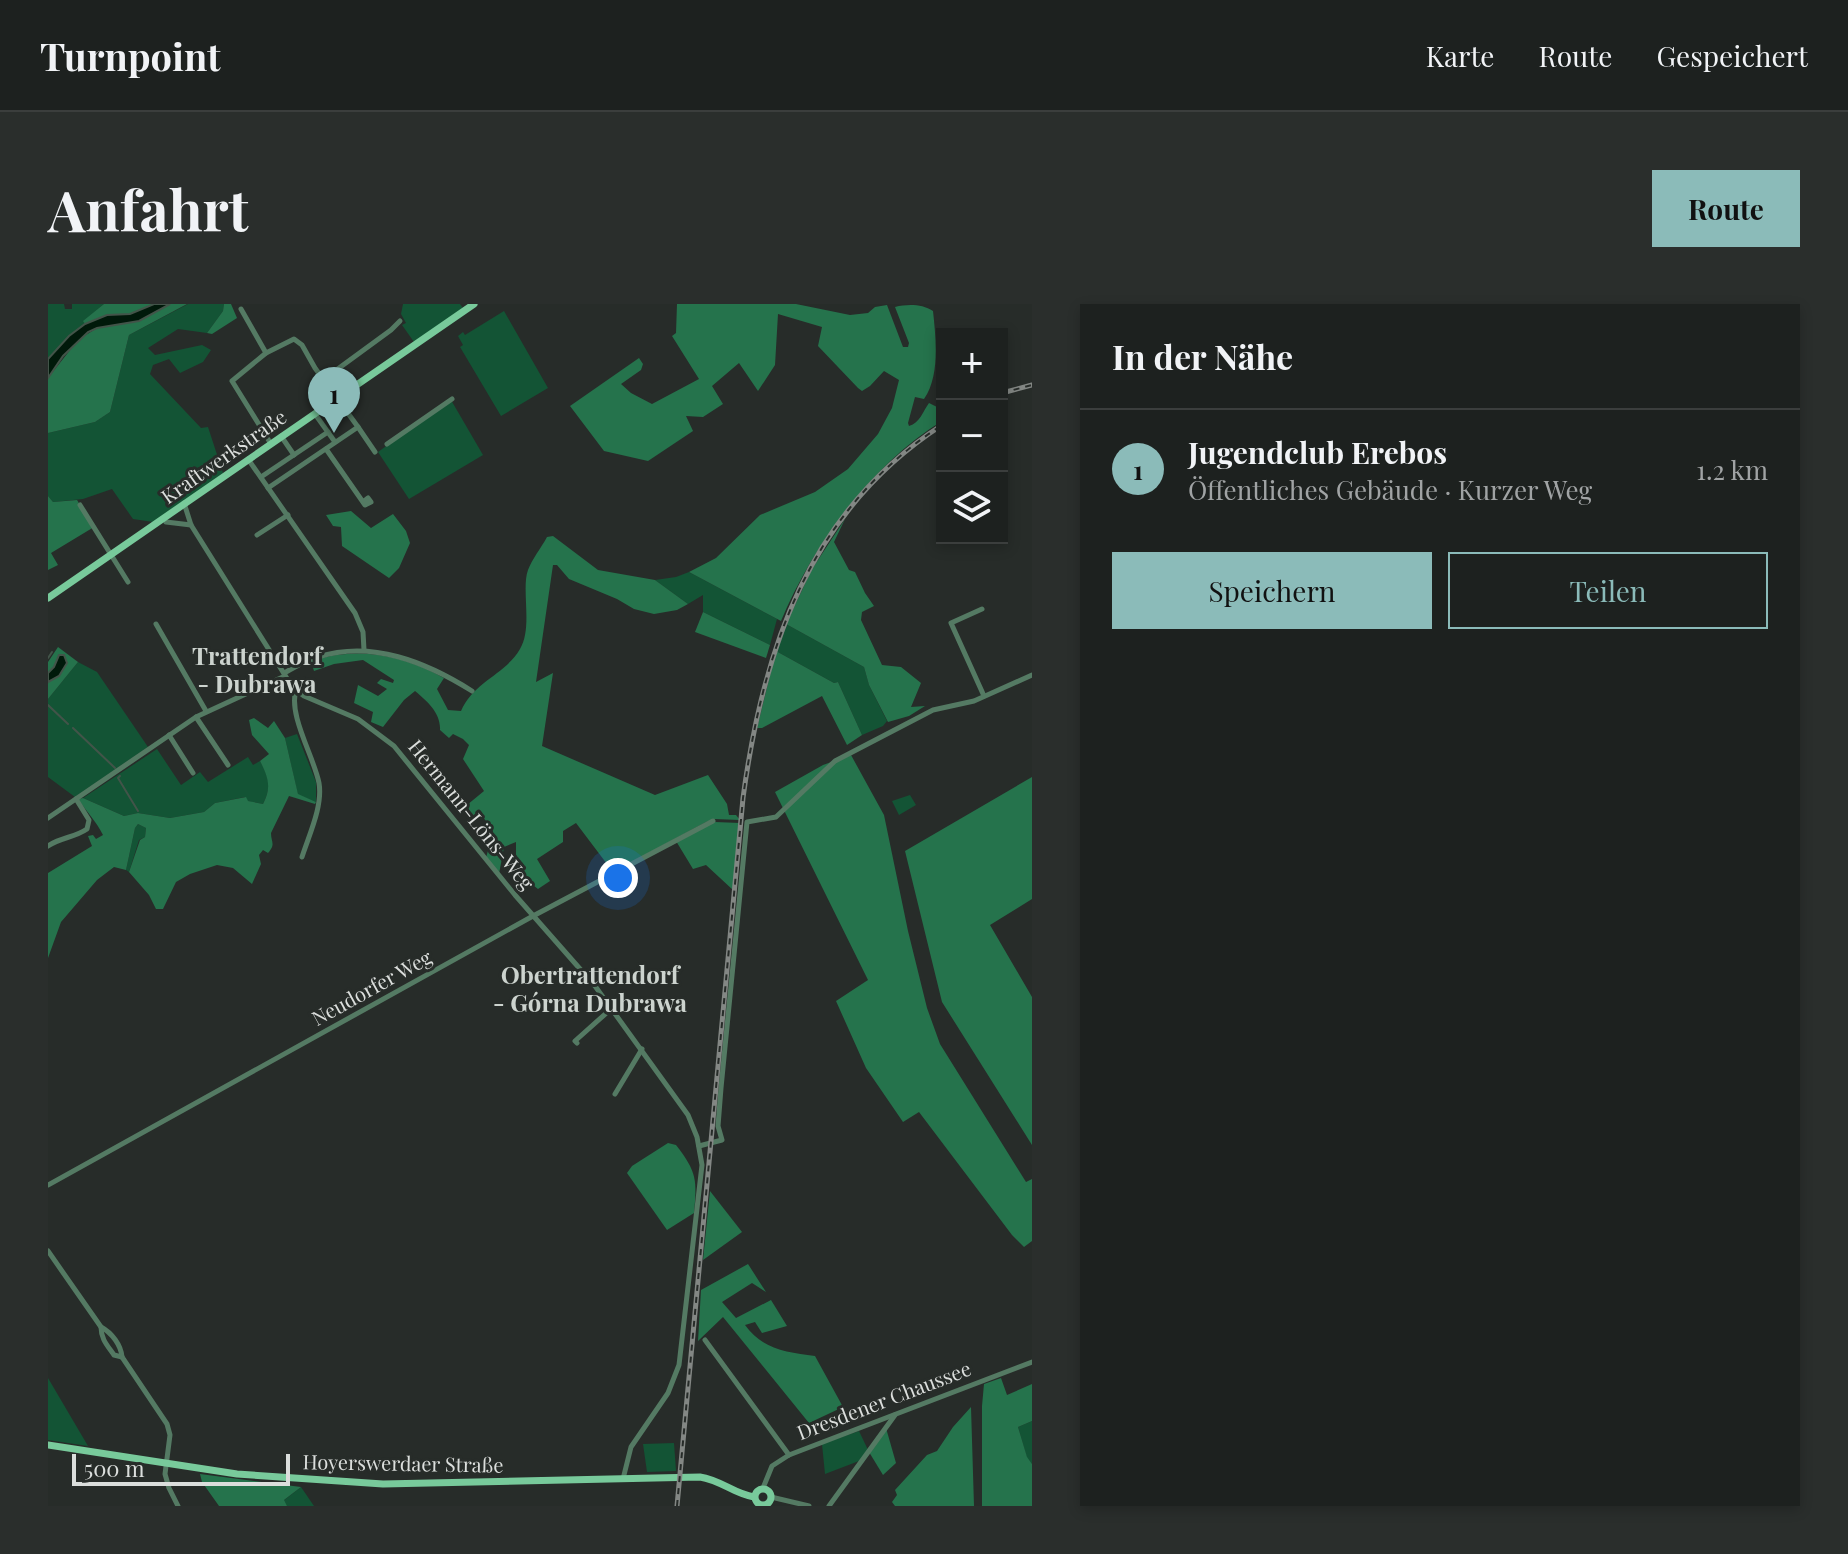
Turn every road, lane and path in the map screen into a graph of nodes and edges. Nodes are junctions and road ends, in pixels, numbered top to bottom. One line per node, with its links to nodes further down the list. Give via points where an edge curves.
1 (474, 304): 6 (main road, Kraftwerkstraße)
2 (241, 309): 4 (street)
3 (400, 321): 5 (street)
4 (266, 353): 5 (street, via 289,340 299,341); 13 (street, via 232,381)
5 (324, 379): 6 (street)
6 (337, 397): 8 (main road, Kraftwerkstraße); 9 (street)
7 (452, 399): 14 (street)
8 (315, 413): 10 (street); 11 (main road, Kraftwerkstraße)
9 (358, 427): 12 (street); 16 (street)
10 (328, 432): 12 (street); 17 (street)
11 (281, 436): 13 (main road, Kraftwerkstraße); 17 (street)
12 (335, 442): 15 (street)
13 (271, 444): 18 (main road, Kraftwerkstraße)
14 (387, 444)
15 (325, 449): 20 (street); 21 (street)
16 (375, 452)
17 (294, 455): 19 (street)
18 (248, 459): 19 (street); 22 (main road, Kraftwerkstraße)
19 (261, 477): 20 (street)
20 (268, 488): 24 (street)
21 (363, 502)
22 (184, 503): 26 (street, Hermann-Löns-Weg); 28 (main road, Kraftwerkstraße)
23 (80, 505): 28 (street)
24 (288, 515): 27 (street); 33 (street, via 360,622)
25 (166, 522): 26 (street)
26 (191, 525): 34 (street, Hermann-Löns-Weg)
27 (257, 535)
28 (111, 554): 29 (street); 30 (main road, Kraftwerkstraße)
29 (128, 582)
30 (48, 598)
31 (982, 609): 38 (street, via 951,623)
32 (156, 624): 39 (street)
33 (364, 650): 34 (street, via 320,656); 37 (street, via 403,657)
34 (284, 674): 36 (street, Hermann-Löns-Weg); 39 (street)
35 (1032, 675): 38 (street)
36 (296, 690): 48 (street, via 301,731 319,784); 49 (street, Hermann-Löns-Weg, via 358,719 394,745)
37 (472, 691)
38 (984, 696): 54 (street, via 933,710 848,754 776,817 747,822 718,1126 722,1140)
39 (206, 711): 40 (street)
40 (196, 717): 41 (street); 42 (street)
41 (169, 735): 43 (street); 44 (street)
42 (228, 765)
43 (193, 773)
44 (76, 799): 45 (street); 47 (street, via 89,820 87,829)
45 (48, 818)
46 (713, 821): 49 (street, Neudorfer Weg)
47 (48, 846)
48 (302, 857)
49 (533, 916): 50 (street, Hermann-Löns-Weg); 55 (street, Neudorfer Weg)
50 (612, 1008): 51 (street); 52 (street, Hermann-Löns-Weg)
51 (577, 1043)
52 (642, 1049): 53 (street); 54 (street, Hermann-Löns-Weg, via 688,1115)
53 (615, 1094)
54 (699, 1146): 63 (street, Hermann-Löns-Weg, via 701,1182 679,1365 668,1393 631,1447)
55 (48, 1185)
56 (48, 1251): 62 (street, via 108,1330 167,1424)
57 (705, 1340): 61 (street)
58 (1032, 1362): 59 (street, Dresdener Chaussee)
59 (896, 1414): 61 (street, Dresdener Chaussee); 70 (street)
60 (48, 1445): 62 (main road, Hoyerswerdaer Straße)
61 (789, 1455): 64 (street, Dresdener Chaussee, via 772,1466)
62 (167, 1465): 63 (main road, Hoyerswerdaer Straße, via 383,1484); 67 (street, via 167,1482)
63 (623, 1479): 65 (main road, Hoyerswerdaer Straße, via 700,1477)
64 (763, 1488): 65 (main road); 66 (main road)
65 (754, 1497): 68 (main road)
66 (771, 1497): 68 (main road); 69 (street)
67 (178, 1506)
68 (763, 1506)
69 (809, 1506)
70 (829, 1506)

